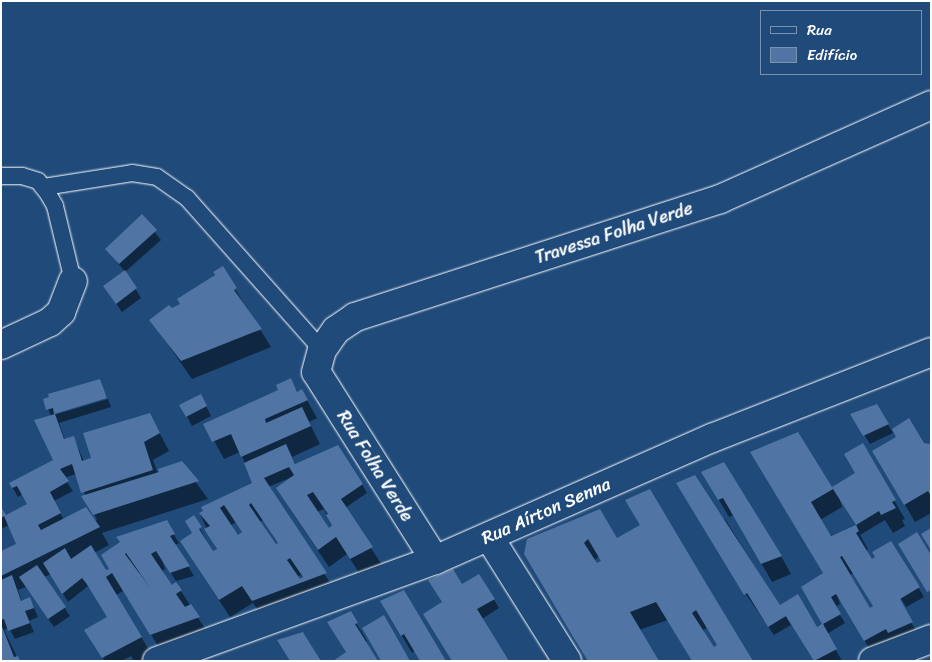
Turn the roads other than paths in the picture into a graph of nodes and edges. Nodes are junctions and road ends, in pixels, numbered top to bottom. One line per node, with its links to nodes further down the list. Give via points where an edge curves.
1 (931, 105): 7 (street, Travessa Folha Verde, via 720,199 355,317 336,330)
2 (1, 176): 3 (lane, via 22,176 38,181)
3 (44, 187): 4 (lane, via 54,206); 7 (lane, via 132,172 157,177 187,198)
4 (73, 281): 5 (street, via 61,312 50,322)
5 (1, 345)
6 (931, 352): 8 (street, Rua Aírton Senna, via 712,438)
7 (319, 361): 9 (street, Rua Folha Verde)
8 (489, 536): 9 (street, Rua Aírton Senna); 12 (street)
9 (434, 560): 11 (street, Rua Aírton Senna)
10 (931, 639): 13 (street)
11 (157, 661)
12 (567, 661)
13 (873, 661)

